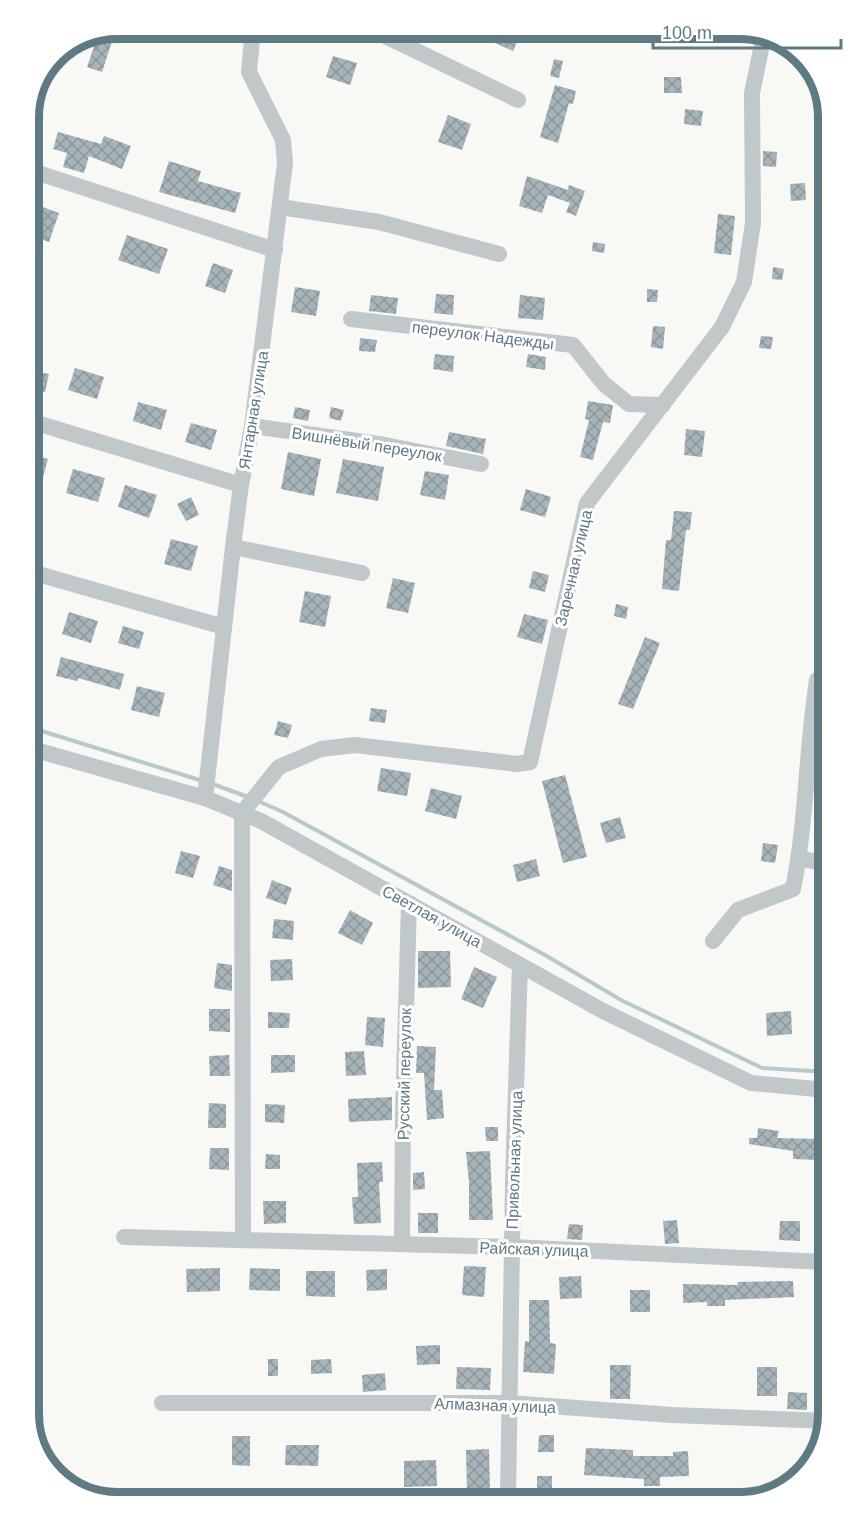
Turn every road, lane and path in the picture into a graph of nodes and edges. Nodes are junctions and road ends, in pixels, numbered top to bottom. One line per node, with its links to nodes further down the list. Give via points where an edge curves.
1 (252, 39): 6 (street, Янтарная улица, via 249,72 283,140 285,163)
2 (392, 39): 4 (street)
3 (762, 42): 10 (street, Заречная улица, via 752,93 753,223 744,282 722,327)
4 (518, 100)
5 (39, 173): 7 (street)
6 (280, 207): 7 (street, Янтарная улица); 8 (street, via 379,222)
7 (275, 250): 12 (street, Янтарная улица)
8 (499, 254)
9 (351, 319): 10 (street, переулок Надежды, via 573,345 604,384 629,404)
10 (663, 405): 22 (street, Заречная улица, via 587,503 530,762 517,764 355,745 321,748 279,767)
11 (39, 424): 14 (street)
12 (252, 426): 13 (street, Вишнёвый переулок, via 385,445); 14 (street, Янтарная улица)
13 (481, 464)
14 (241, 485): 15 (street, Янтарная улица)
15 (233, 547): 16 (street); 18 (street, Янтарная улица)
16 (362, 573)
17 (39, 574): 18 (street)
18 (224, 627): 21 (street, Янтарная улица)
19 (817, 680): 23 (street)
20 (39, 751): 21 (street, Светлая улица)
21 (205, 798): 22 (street, Светлая улица)
22 (242, 813): 25 (street, Светлая улица); 30 (street)
23 (800, 859): 24 (street); 26 (street, via 793,889 738,910)
24 (818, 862)
25 (409, 903): 27 (street, Светлая улица); 31 (street, Русский переулок)
26 (713, 941)
27 (520, 965): 28 (street, Светлая улица, via 603,1011 751,1083); 32 (street, Привольная улица)
28 (818, 1089)
29 (124, 1237): 30 (street, Райская улица)
30 (243, 1240): 31 (street, Райская улица)
31 (402, 1244): 32 (street, Райская улица)
32 (512, 1247): 33 (street, Райская улица); 35 (street, Привольная улица)
33 (818, 1262)
34 (162, 1403): 35 (street, Алмазная улица)
35 (509, 1403): 36 (street, Алмазная улица); 37 (street, Привольная улица)
36 (817, 1421)
37 (508, 1492)

